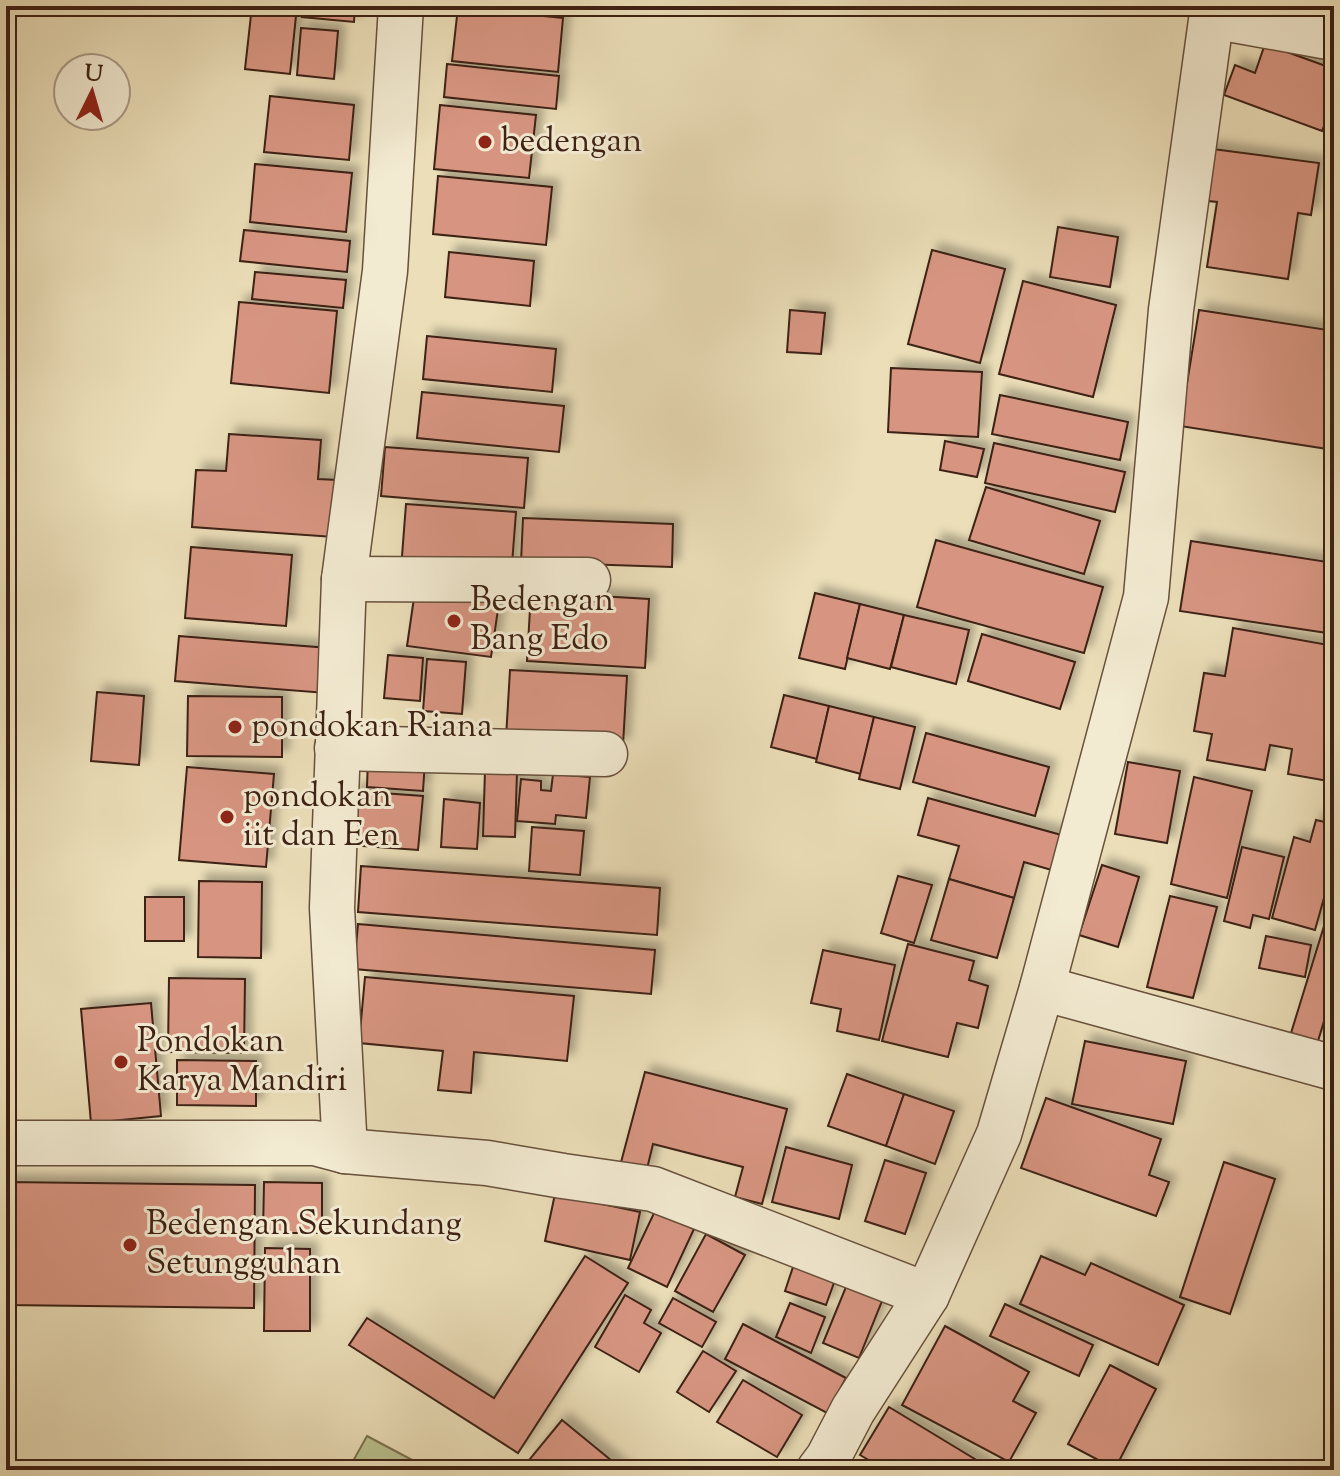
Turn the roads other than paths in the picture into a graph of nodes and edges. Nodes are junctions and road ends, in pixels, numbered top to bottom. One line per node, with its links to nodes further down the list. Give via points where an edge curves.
1 (401, 6): 4 (street, via 385,271)
2 (1212, 11): 3 (street); 8 (street, via 1171,310 1146,597)
3 (1334, 38)
4 (344, 579): 5 (street); 6 (street)
5 (588, 580)
6 (337, 748): 7 (street); 11 (street, via 332,908)
7 (605, 754)
8 (1042, 988): 9 (street); 12 (street, via 999,1134)
9 (1334, 1068)
10 (6, 1143): 11 (street, via 315,1143)
11 (345, 1151): 12 (street, via 487,1163 653,1189)
12 (927, 1295): 13 (street)
13 (819, 1470)

